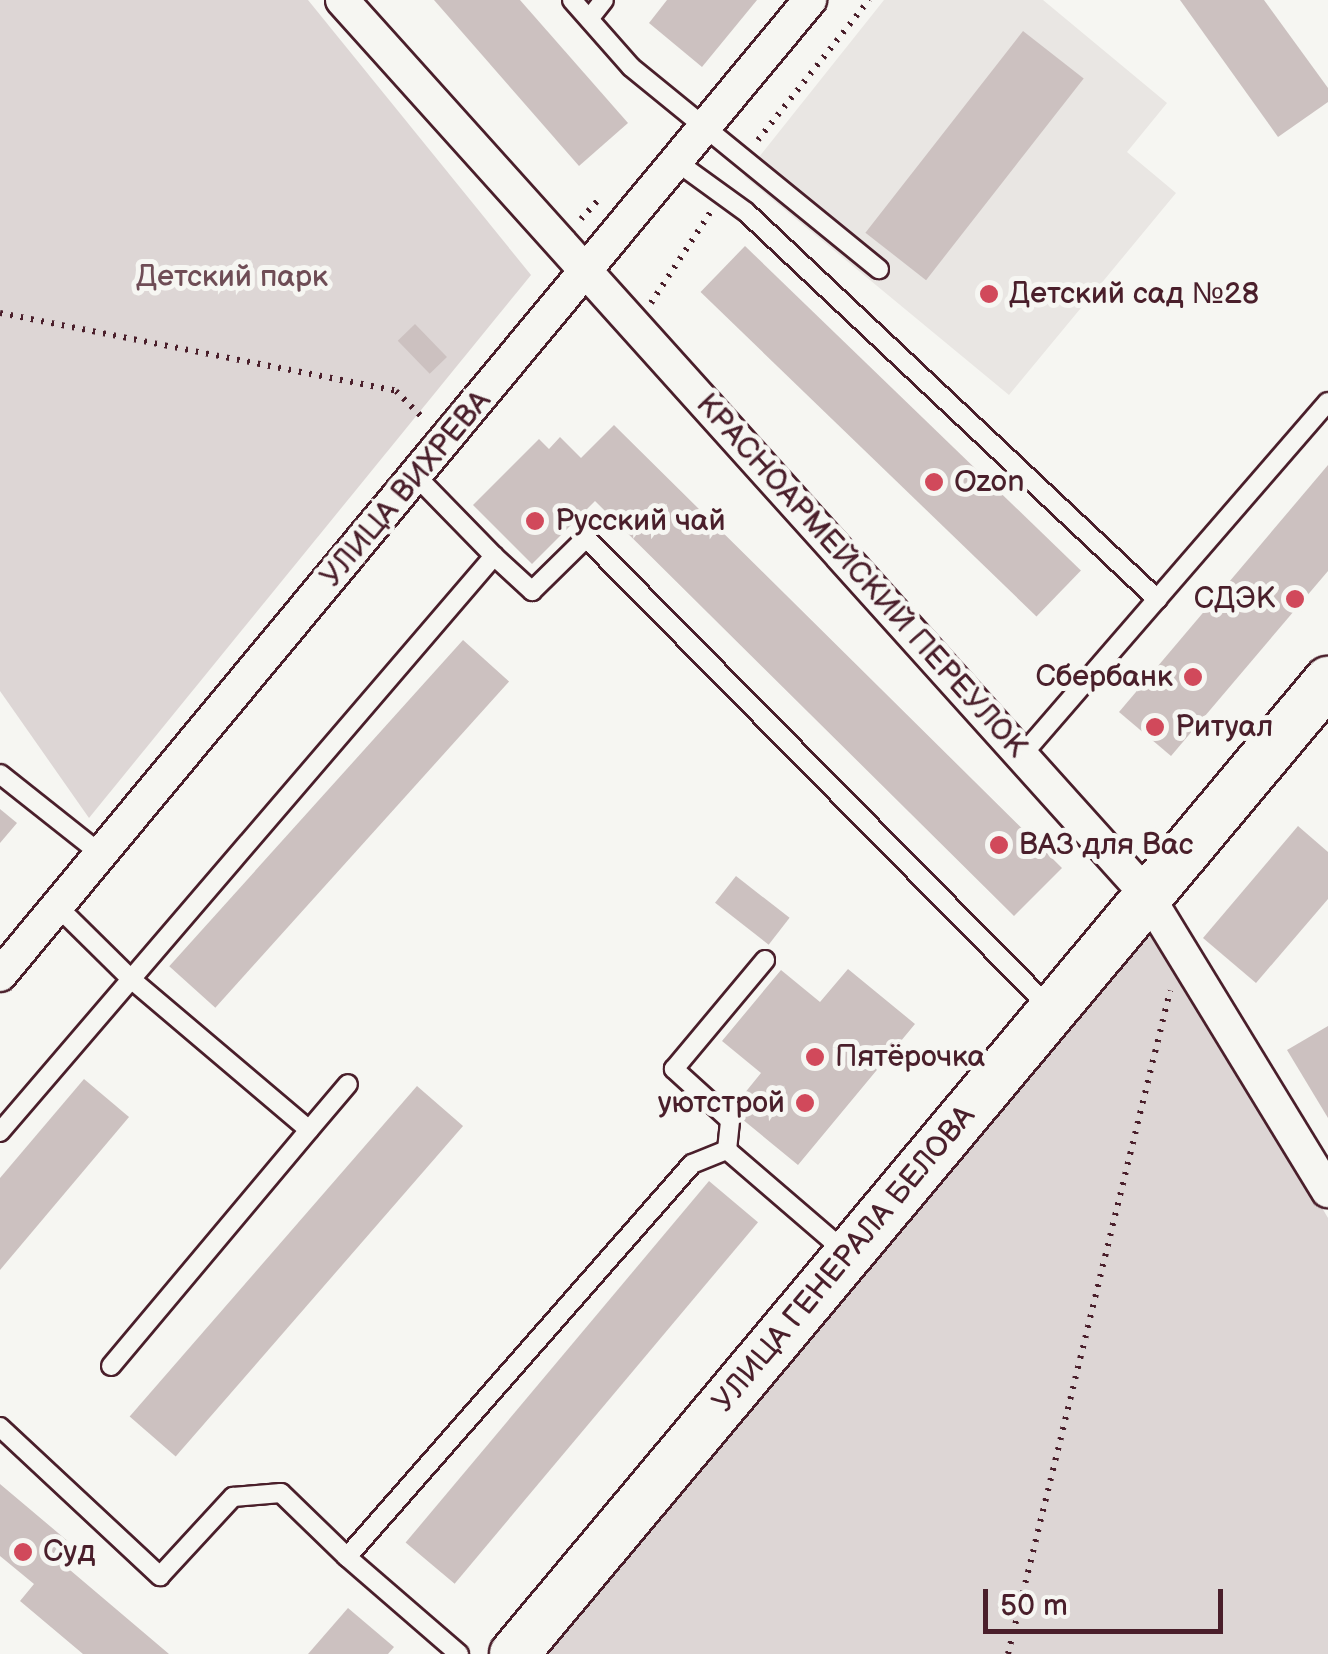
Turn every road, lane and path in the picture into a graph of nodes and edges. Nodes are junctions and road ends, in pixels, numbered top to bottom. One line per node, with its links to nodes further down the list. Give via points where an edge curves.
1 (342, 0): 9 (street, КРАСНОАРМЕЙСКИЙ ПЕРЕУЛОК)
2 (572, 0): 5 (lane)
3 (604, 0): 5 (lane)
4 (810, 0): 6 (street, УЛИЦА ВИХРЕВА)
5 (589, 19): 6 (lane, via 631,67)
6 (705, 128): 7 (street, УЛИЦА ВИХРЕВА); 8 (lane)
7 (676, 162): 9 (street, УЛИЦА ВИХРЕВА); 15 (lane, via 746,212)
8 (880, 270)
9 (588, 271): 12 (street, УЛИЦА ВИХРЕВА); 17 (street, КРАСНОАРМЕЙСКИЙ ПЕРЕУЛОК)
10 (0, 313): 12 (path, via 396,391)
11 (1328, 402): 15 (lane)
12 (447, 440): 13 (street, УЛИЦА ВИХРЕВА)
13 (416, 476): 14 (lane); 19 (street, УЛИЦА ВИХРЕВА)
14 (494, 556): 25 (lane); 26 (lane, via 532,591 586,538)
15 (1157, 599): 17 (lane)
16 (1328, 682): 20 (street, УЛИЦА ГЕНЕРАЛА БЕЛОВА)
17 (1022, 755): 20 (street, КРАСНОАРМЕЙСКИЙ ПЕРЕУЛОК)
18 (0, 774): 19 (lane)
19 (101, 854): 21 (street, УЛИЦА ВИХРЕВА)
20 (1147, 895): 22 (street, КРАСНОАРМЕЙСКИЙ ПЕРЕУЛОК); 26 (street, УЛИЦА ГЕНЕРАЛА БЕЛОВА)
21 (57, 906): 24 (street, УЛИЦА ВИХРЕВА); 25 (lane)
22 (1180, 949): 31 (street, КРАСНОАРМЕЙСКИЙ ПЕРЕУЛОК); 38 (path)
23 (766, 960): 30 (lane, via 674,1069 730,1120)
24 (0, 975)
25 (131, 979): 28 (lane); 29 (lane)
26 (1052, 1010): 32 (street, УЛИЦА ГЕНЕРАЛА БЕЛОВА)
27 (348, 1084): 28 (lane)
28 (309, 1130): 33 (lane)
29 (0, 1132)
30 (727, 1150): 32 (lane); 35 (lane, via 692,1164)
31 (1328, 1191)
32 (848, 1254): 37 (street, УЛИЦА ГЕНЕРАЛА БЕЛОВА)
33 (111, 1366)
34 (0, 1427): 35 (lane, via 160,1576 233,1497 281,1493)
35 (347, 1557): 36 (lane)
36 (459, 1654)
37 (514, 1654)
38 (1008, 1654)

